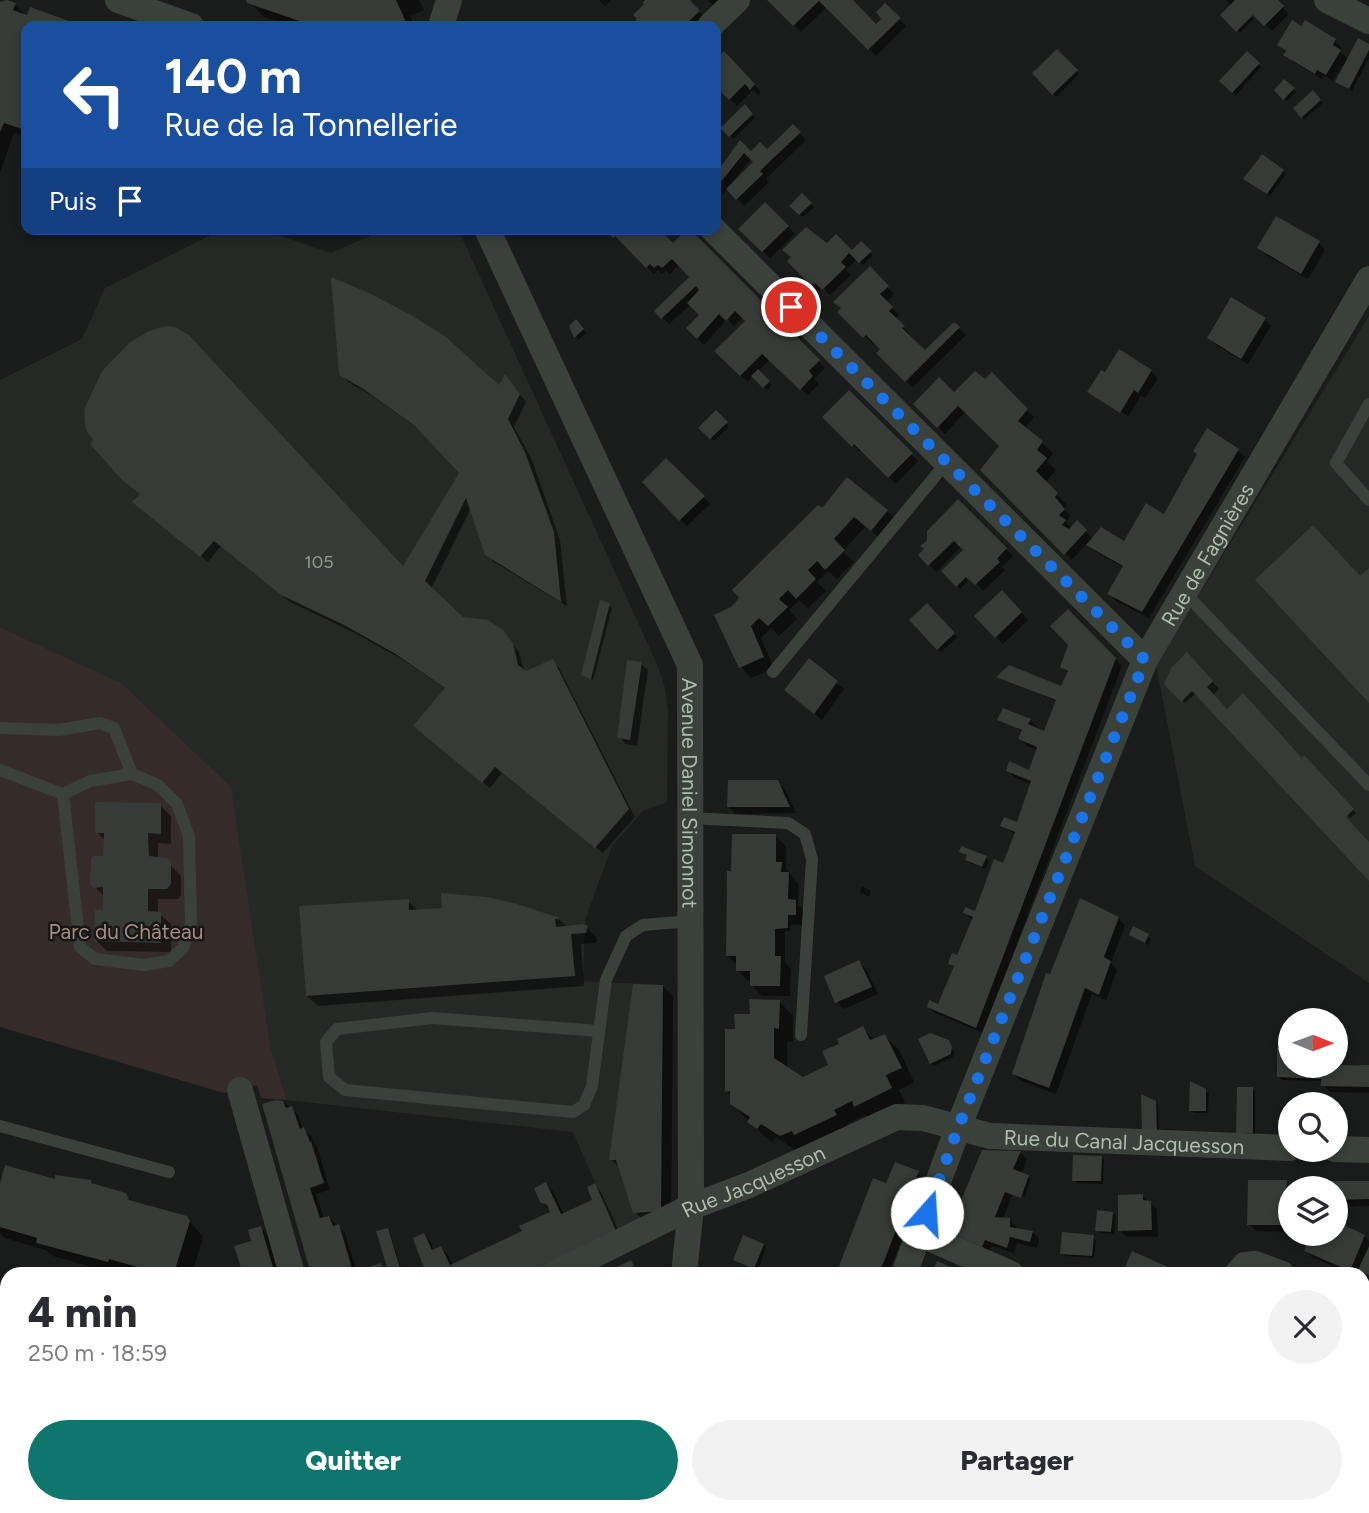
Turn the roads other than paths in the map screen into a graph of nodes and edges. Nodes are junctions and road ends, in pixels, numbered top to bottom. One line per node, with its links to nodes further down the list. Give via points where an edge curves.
1 (118, 0): 5 (street)
2 (449, 0): 6 (street)
3 (737, 0): 7 (street)
4 (1327, 0): 8 (street)
5 (177, 21)
6 (443, 21)
7 (715, 21)
8 (1369, 22)
9 (490, 235): 23 (street, Avenue Daniel Simonnot, via 690,665)
10 (719, 235): 13 (street)
11 (1369, 279): 15 (street, Rue de Fagnières)
12 (1369, 404): 14 (lane, via 1336,463)
13 (947, 462): 16 (street); 17 (lane)
14 (1369, 500)
15 (1184, 592): 16 (street, Rue de Fagnières); 21 (lane)
16 (1145, 660): 29 (street, Rue de Fagnières)
17 (773, 672)
18 (0, 729): 20 (lane, via 60,730 100,723 114,728)
19 (0, 770): 22 (lane)
20 (132, 774): 22 (lane, via 90,780); 22 (lane, via 158,785 177,804 189,836 191,923 183,948 169,961 144,965 96,959 80,947)
21 (1369, 785)
22 (63, 794)
23 (690, 818): 24 (street, Avenue Daniel Simonnot); 26 (lane, via 788,823 804,834 812,859)
24 (690, 920): 25 (lane, via 643,925 626,936 606,979); 34 (street, Avenue Daniel Simonnot)
25 (599, 1031): 25 (lane, via 592,1086 584,1105 573,1112 345,1090 329,1077 326,1042 337,1029 432,1018)
26 (801, 1035)
27 (240, 1090): 36 (street)
28 (0, 1126): 33 (lane)
29 (958, 1128): 30 (street, Rue du Canal Jacquesson, via 990,1136); 34 (street, Rue Jacquesson, via 923,1118 897,1117); 35 (street, Rue de Fagnières)
30 (1278, 1148)
31 (1348, 1149): 32 (street)
32 (1369, 1150)
33 (169, 1172)
34 (691, 1207): 37 (street, Rue Jacquesson); 38 (street, Avenue Daniel Simonnot)
35 (920, 1234): 39 (street, Rue de Fagnières); 40 (street)
36 (290, 1267)
37 (569, 1267)
38 (685, 1267)
39 (907, 1267)
40 (995, 1267)
41 (1243, 1267): 42 (street)
42 (1263, 1267)

